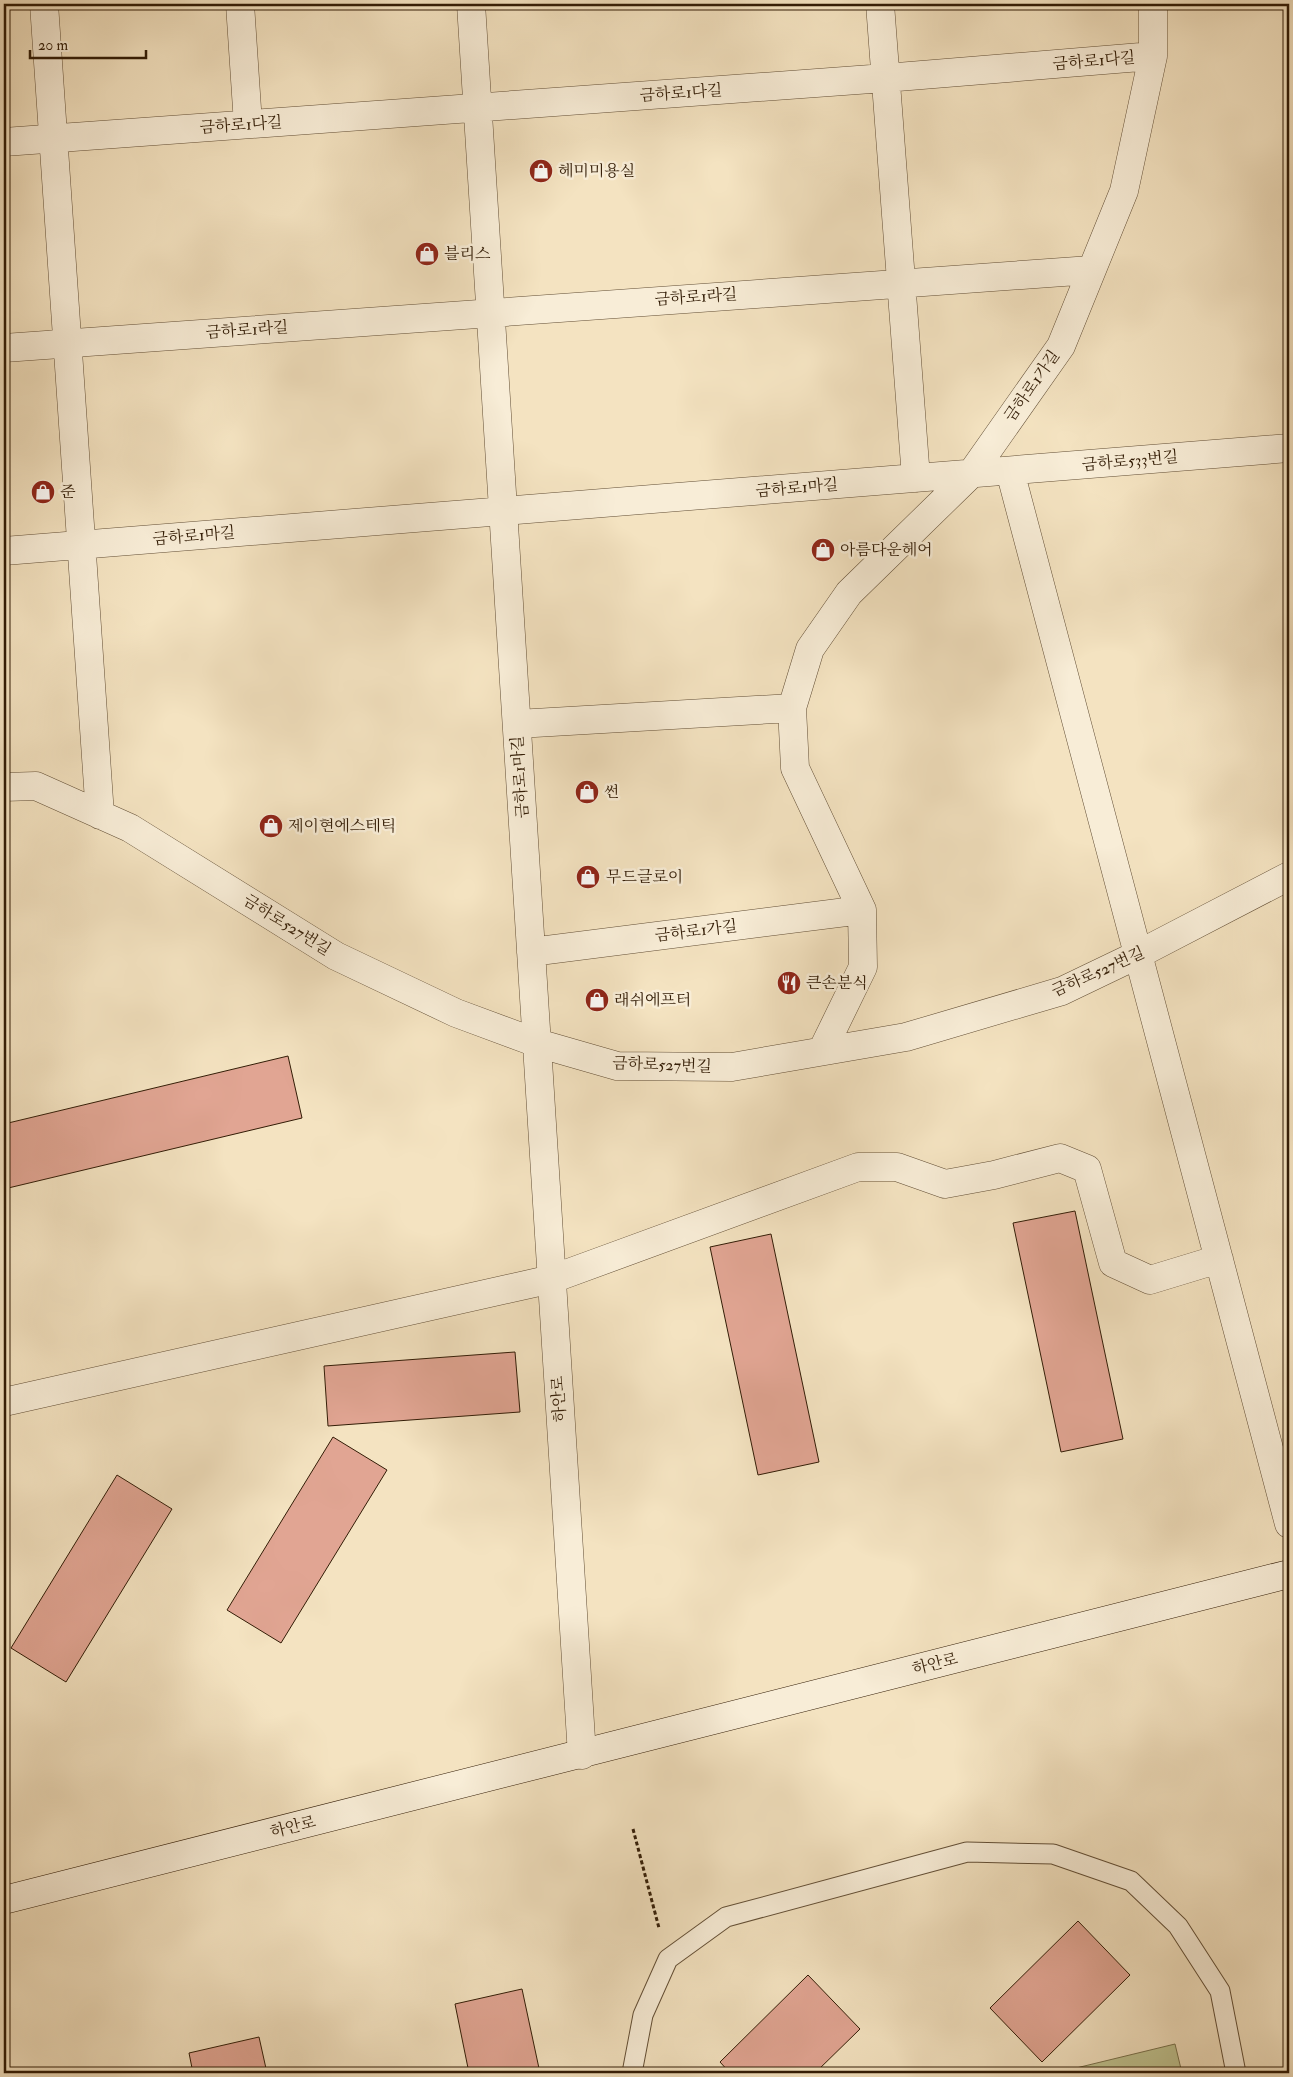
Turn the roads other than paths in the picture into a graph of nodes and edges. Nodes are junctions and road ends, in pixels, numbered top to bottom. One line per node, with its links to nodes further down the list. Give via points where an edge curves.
1 (44, 4): 10 (street)
2 (240, 4): 9 (street)
3 (471, 4): 8 (street)
4 (880, 4): 7 (street)
5 (1153, 4): 6 (street, 금하로1가길)
6 (1153, 56): 7 (street, 금하로1다길); 12 (street, 금하로1가길, via 1124,191)
7 (885, 78): 8 (street, 금하로1다길); 13 (street)
8 (477, 108): 9 (street, 금하로1다길); 14 (street)
9 (248, 124): 10 (street, 금하로1다길)
10 (53, 138): 11 (street, 금하로1다길); 15 (street)
11 (4, 142)
12 (1091, 270): 13 (street, 금하로1라길); 19 (street, 금하로1가길, via 1061,346)
13 (900, 282): 14 (street, 금하로1라길); 20 (street)
14 (490, 312): 15 (street, 금하로1라길); 21 (street)
15 (68, 343): 16 (street, 금하로1라길); 22 (street)
16 (4, 348)
17 (1289, 448): 18 (street, 금하로533번길)
18 (1010, 471): 19 (street, 금하로533번길); 31 (street)
19 (970, 474): 20 (street, 금하로1마길); 24 (street, 금하로1가길, via 849,593 810,649)
20 (916, 478): 21 (street, 금하로1마길)
21 (503, 511): 22 (street, 금하로1마길); 25 (street, 금하로1마길)
22 (82, 545): 23 (street, 금하로1마길); 27 (street)
23 (4, 551)
24 (792, 708): 25 (street); 29 (street, 금하로1가길, via 795,768)
25 (517, 724): 30 (street, 금하로1마길)
26 (4, 786): 27 (street, 금하로527번길, via 36,786)
27 (100, 815): 32 (street, 금하로527번길, via 130,828 336,956 456,1013)
28 (1289, 876): 31 (street, 금하로527번길)
29 (862, 910): 30 (street, 금하로1가길); 33 (street, 금하로1가길, via 863,967)
30 (531, 952): 32 (street, 금하로1마길)
31 (1137, 955): 33 (street, 금하로527번길, via 1062,991 906,1037); 34 (street)
32 (537, 1043): 33 (street, 금하로527번길, via 617,1066 732,1067); 35 (street, 하안로)
33 (822, 1051)
34 (1219, 1259): 35 (street, via 1150,1280 1113,1263 1087,1169 1060,1158 994,1176 945,1184 897,1167 858,1167); 37 (street)
35 (552, 1279): 36 (street); 39 (street, 하안로)
36 (4, 1402)
37 (1289, 1524)
38 (1289, 1574): 39 (street, 하안로)
39 (582, 1755): 40 (street, 하안로)
40 (4, 1900)
41 (632, 2073): 42 (lane, via 643,2015 668,1959 726,1917 967,1852 1053,1854 1131,1881 1178,1926 1220,1991)
42 (1236, 2073)

